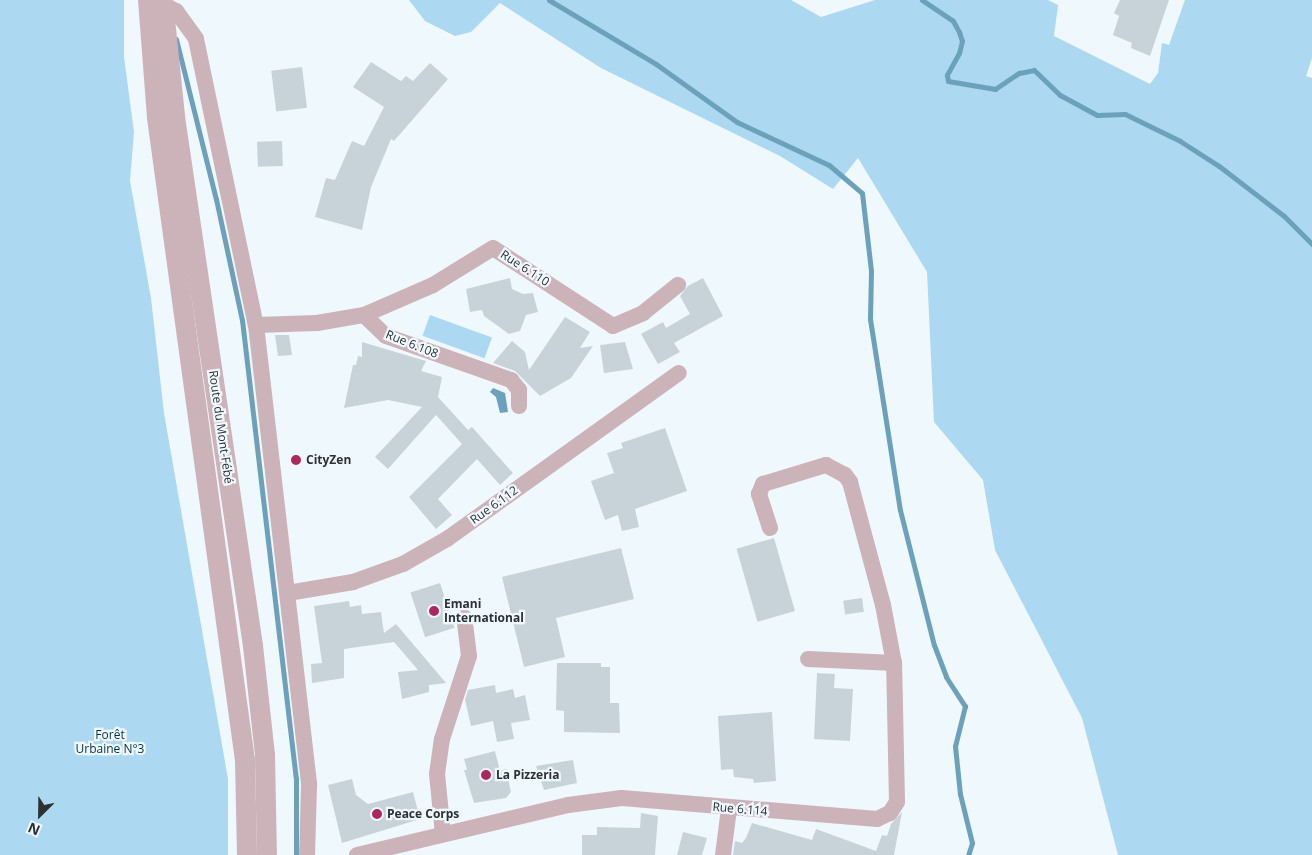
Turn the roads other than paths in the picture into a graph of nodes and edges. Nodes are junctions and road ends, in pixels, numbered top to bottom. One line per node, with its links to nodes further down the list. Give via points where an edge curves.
1 (158, 1): 4 (street, via 182,17 196,38); 14 (street, Route du Mont-Fébé, via 157,118 245,760); 15 (street, Route du Mont-Fébé, via 253,646 265,755)
2 (678, 284): 3 (street, Rue 6.110, via 643,314 613,326 493,248 433,285)
3 (364, 316): 4 (street, via 316,323); 6 (street, Rue 6.108, via 386,336 511,380 519,390)
4 (256, 324): 8 (street)
5 (679, 373): 8 (street, Rue 6.112, via 447,539 410,560 353,582)
6 (518, 406)
7 (770, 528): 11 (street, Rue 6.114, via 759,494 763,484 826,465 845,475 850,482 883,605)
8 (288, 593): 16 (street, via 309,786)
9 (464, 617): 13 (street, via 469,656 442,739 437,774)
10 (808, 659): 11 (street)
11 (894, 663): 12 (street, Rue 6.114, via 897,802 890,813 877,820)
12 (729, 809): 13 (street, Rue 6.114, via 622,798 568,805); 18 (street)
13 (443, 834): 17 (street, Rue 6.114)
14 (247, 855)
15 (267, 855)
16 (307, 855)
17 (357, 855)
18 (723, 855)

